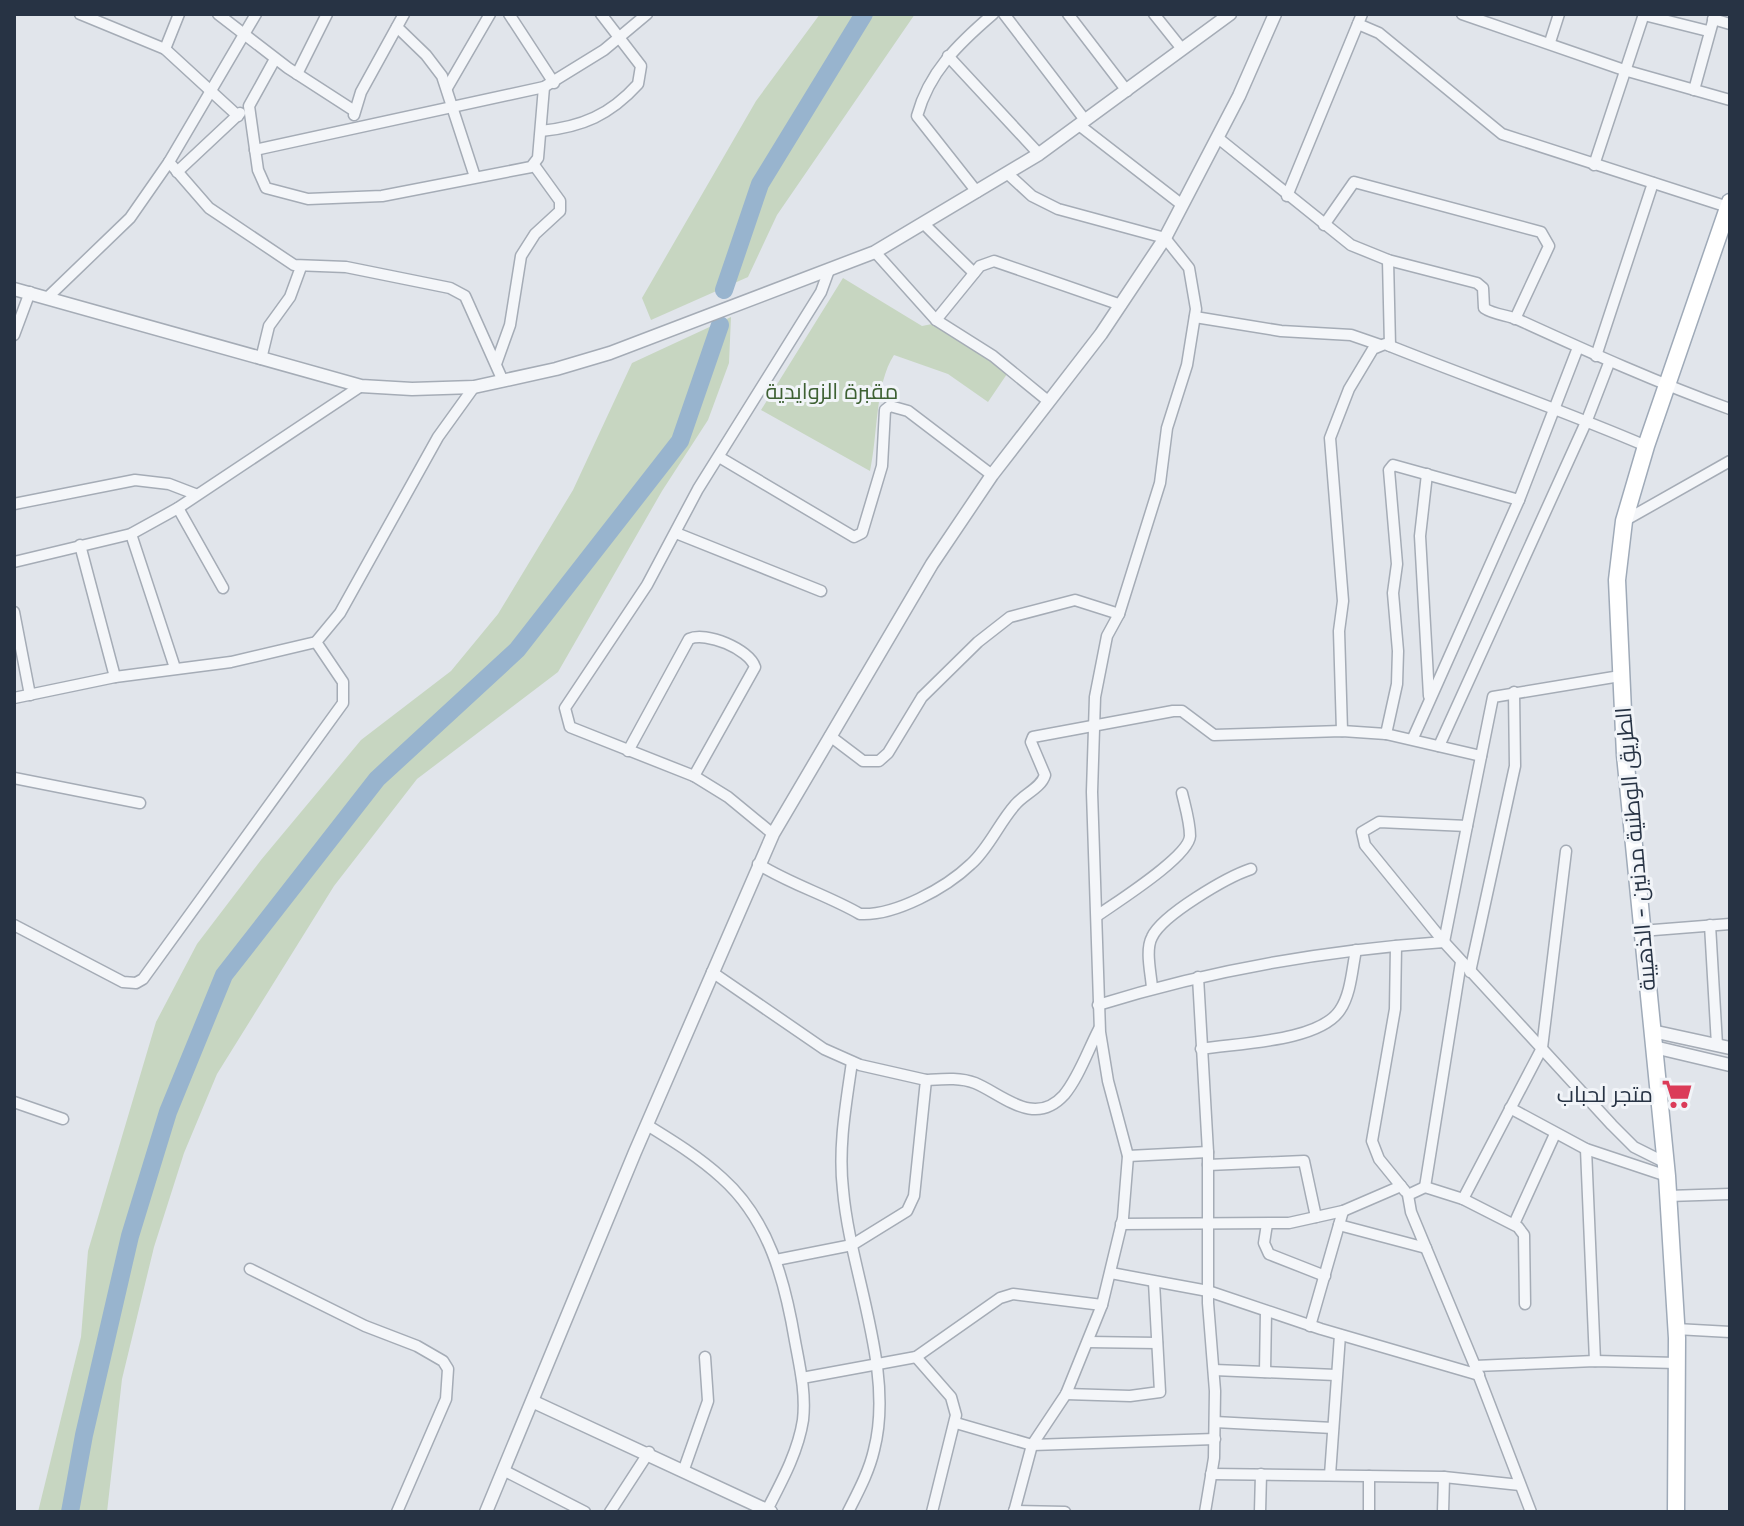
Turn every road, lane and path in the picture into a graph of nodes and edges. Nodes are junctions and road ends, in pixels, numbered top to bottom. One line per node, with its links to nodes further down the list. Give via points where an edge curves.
1 (80, 14): 28 (street)
2 (179, 14): 28 (street)
3 (218, 14): 25 (street)
4 (256, 14): 25 (street)
5 (327, 14): 33 (street)
6 (404, 14): 23 (street)
7 (490, 14): 35 (street)
8 (509, 14): 34 (street)
9 (601, 14): 26 (street)
10 (647, 14): 26 (street)
11 (993, 14): 30 (street)
12 (1004, 14): 44 (street)
13 (1068, 14): 38 (street)
14 (1154, 14): 29 (street)
15 (1230, 14): 29 (street)
16 (1275, 14): 47 (street)
17 (1462, 14): 27 (street)
18 (1559, 14): 27 (street)
19 (1644, 15): 24 (street); 32 (street)
20 (1714, 16): 22 (street); 24 (street)
21 (1360, 19): 52 (street, via 1502,134); 58 (street)
22 (1730, 24)
23 (397, 27): 35 (street, via 435,66); 42 (street)
24 (1708, 31): 37 (street)
25 (245, 34): 31 (street); 36 (street)
26 (621, 36): 34 (street); 46 (street, via 641,66 638,84 600,117)
27 (1550, 42): 32 (street)
28 (165, 49): 36 (street)
29 (1182, 49): 38 (street)
30 (948, 56): 49 (street); 57 (street, via 929,81 917,116)
31 (275, 59): 33 (street); 40 (street)
32 (1624, 70): 37 (street); 52 (street)
33 (297, 74): 42 (street)
34 (549, 85): 41 (street); 46 (street)
35 (447, 88): 41 (street)
36 (210, 89): 43 (street); 50 (street)
37 (1694, 90): 39 (street)
38 (1127, 91): 44 (street)
39 (1730, 100)
40 (249, 106): 43 (street); 48 (street)
41 (454, 109): 45 (street); 55 (street)
42 (353, 110): 45 (street)
43 (238, 116): 53 (street)
44 (1082, 123): 49 (street); 59 (street)
45 (357, 127): 48 (street)
46 (541, 131): 51 (street)
47 (1218, 138): 58 (street); 59 (street)
48 (255, 150): 55 (street, via 264,186 308,199 382,196)
49 (1039, 154): 54 (street)
50 (169, 162): 53 (street); 71 (street, via 117,233)
51 (534, 165): 55 (street); 82 (street, via 560,207 521,256 510,325)
52 (1594, 165): 56 (street)
53 (177, 172): 66 (street, via 209,208)
54 (1008, 174): 57 (street); 63 (street, via 1032,196 1058,209)
55 (475, 177)
56 (1653, 183): 60 (street); 79 (street)
57 (977, 192): 61 (street)
58 (1287, 196): 62 (street)
59 (1181, 204): 63 (street)
60 (1729, 204): 86 (main road, الطريق الوطنية مدنين - الذهيبة)
61 (924, 224): 64 (street); 68 (street)
62 (1324, 225): 65 (street, via 1351,245); 74 (street, via 1354,182 1541,232 1549,246)
63 (1165, 238): 72 (street); 73 (street, via 1189,268)
64 (875, 252): 67 (street); 75 (street)
65 (1388, 260): 74 (street, via 1477,283 1483,288 1484,308); 77 (street)
66 (301, 267): 80 (street, via 290,297 269,326); 82 (street, via 346,267 458,292 470,303)
67 (829, 270): 83 (street, via 610,353); 92 (street, via 821,292)
68 (974, 273): 72 (street, via 987,262 1003,262); 75 (street)
69 (14, 289): 70 (street)
70 (30, 292): 71 (street); 76 (street)
71 (48, 297): 80 (street)
72 (1121, 305): 87 (street)
73 (1195, 317): 77 (street, via 1281,331 1351,335); 108 (street, via 1167,428 1160,483)
74 (1515, 319): 78 (street)
75 (936, 320): 87 (street, via 993,356)
76 (14, 335)
77 (1385, 346): 88 (street); 119 (street, via 1373,349 1349,389 1330,438 1343,601)
78 (1577, 350): 79 (street); 88 (street)
79 (1596, 356): 81 (street)
80 (261, 359): 84 (street)
81 (1609, 363): 86 (street); 90 (street)
82 (496, 364): 83 (street)
83 (503, 381): 85 (street)
84 (361, 386): 85 (street); 96 (street)
85 (474, 387): 109 (street, via 438,437 340,613)
86 (1669, 387): 89 (street); 91 (main road, الطريق الوطنية مدنين - الذهيبة)
87 (1048, 401): 95 (street)
88 (1557, 408): 90 (street); 97 (street)
89 (1730, 409)
90 (1587, 420): 91 (street); 123 (street)
91 (1646, 446): 100 (main road, الطريق الوطنية مدنين - الذهيبة)
92 (719, 457): 95 (street, via 854,537 862,533 882,466 885,410 890,406 908,411); 101 (street)
93 (1730, 461): 100 (street)
94 (1427, 474): 97 (street); 117 (street, via 1420,536); 120 (street, via 1393,465 1387,478 1398,651)
95 (992, 475): 121 (street, via 932,564)
96 (195, 494): 98 (street, via 135,480); 99 (street)
97 (1519, 500): 117 (street)
98 (14, 504)
99 (178, 508): 102 (street); 105 (street)
100 (1624, 521): 112 (main road, الطريق الوطنية مدنين - الذهيبة, via 1616,591)
101 (676, 533): 106 (street); 124 (street, via 618,632 565,708 570,727)
102 (131, 534): 103 (street); 111 (street)
103 (80, 545): 104 (street); 113 (street)
104 (14, 562)
105 (223, 588)
106 (821, 591)
107 (14, 612): 110 (street)
108 (1119, 614): 118 (street, via 1107,636); 121 (street, via 1075,600 1010,617 922,697 879,761 863,761)
109 (316, 642): 111 (street, via 231,662); 137 (street, via 343,682 343,703 143,979 123,982)
110 (16, 645): 115 (street)
111 (175, 668): 113 (street)
112 (1620, 676): 114 (street); 139 (main road, الطريق الوطنية مدنين - الذهيبة)
113 (115, 677): 115 (street)
114 (1514, 692): 125 (street, via 1499,693 1489,704); 145 (street, via 1515,766)
115 (30, 695): 116 (street)
116 (14, 698)
117 (1430, 698): 122 (street)
118 (1092, 725): 119 (street, via 1182,711 1214,735); 133 (street, via 1033,737 1045,779 1012,809 974,862 925,894 860,914); 135 (street)
119 (1342, 731): 120 (street)
120 (1386, 734): 122 (street)
121 (830, 736): 131 (street)
122 (1413, 738): 123 (street)
123 (1439, 746): 125 (street)
124 (628, 751): 126 (street); 126 (street, via 689,639 705,636 748,656 755,667)
125 (1481, 756): 130 (street)
126 (694, 776): 131 (street)
127 (14, 778): 129 (street)
128 (1182, 793): 135 (street, via 1188,844)
129 (140, 803)
130 (1467, 826): 140 (street); 140 (street, via 1379,822 1362,832 1365,845)
131 (773, 834): 133 (street)
132 (1566, 851): 152 (street)
133 (758, 864): 144 (street)
134 (1251, 869): 147 (street, via 1224,878 1155,932 1149,949)
135 (1097, 916): 148 (street)
136 (1730, 924): 138 (street)
137 (14, 925)
138 (1710, 925): 139 (street); 151 (street)
139 (1641, 931): 150 (main road, الطريق الوطنية مدنين - الذهيبة)
140 (1444, 942): 141 (street); 143 (street)
141 (1396, 946): 142 (street); 167 (street, via 1395,1009 1372,1141)
142 (1356, 950): 146 (street); 153 (street, via 1341,1009 1325,1025 1307,1033)
143 (1461, 962): 145 (street); 168 (street)
144 (712, 972): 154 (street, via 799,1034); 160 (street)
145 (1470, 972): 152 (street)
146 (1198, 977): 147 (street); 153 (street)
147 (1152, 988): 148 (street)
148 (1098, 1005): 149 (street)
149 (1099, 1028): 156 (street, via 1063,1096 1040,1107 1004,1102 975,1083); 164 (street)
150 (1653, 1039): 151 (street); 155 (street); 166 (main road, الطريق الوطنية مدنين - الذهيبة)
151 (1724, 1046)
152 (1542, 1048): 158 (street); 166 (street, via 1634,1147)
153 (1201, 1049): 163 (street)
154 (852, 1062): 156 (street); 180 (street, via 842,1190)
155 (1730, 1065)
156 (926, 1080): 180 (street, via 912,1203)
157 (14, 1102): 159 (street)
158 (1510, 1108): 161 (street); 172 (street)
159 (63, 1119)
160 (647, 1125): 182 (street, via 723,1178 756,1219); 208 (street)
161 (1555, 1134): 162 (street); 178 (street)
162 (1586, 1149): 166 (street); 199 (street)
163 (1208, 1152): 164 (street); 165 (street)
164 (1128, 1156): 176 (street)
165 (1208, 1165): 174 (street, via 1301,1160 1307,1167); 175 (street)
166 (1665, 1169): 171 (main road, الطريق الوطنية مدنين - الذهيبة)
167 (1401, 1186): 170 (street); 173 (street)
168 (1425, 1187): 170 (street); 172 (street)
169 (1730, 1194): 171 (street)
170 (1408, 1195): 181 (street)
171 (1668, 1196): 192 (main road, الطريق الوطنية مدنين - الذهيبة)
172 (1463, 1199): 178 (street)
173 (1343, 1211): 174 (street); 179 (street)
174 (1316, 1217): 177 (street)
175 (1207, 1221): 176 (street); 177 (street); 187 (street)
176 (1121, 1224): 184 (street)
177 (1267, 1224): 185 (street, via 1264,1243 1269,1254)
178 (1514, 1224): 188 (street, via 1524,1235)
179 (1339, 1225): 181 (street); 185 (street)
180 (852, 1245): 182 (street); 201 (street)
181 (1426, 1248): 203 (street)
182 (776, 1260): 206 (street)
183 (250, 1269): 225 (street, via 417,1346 448,1369 446,1399)
184 (1111, 1273): 186 (street); 189 (street)
185 (1325, 1276): 191 (street)
186 (1154, 1282): 187 (street); 196 (street)
187 (1208, 1291): 190 (street); 202 (street)
188 (1525, 1304)
189 (1102, 1305): 195 (street); 198 (street, via 1026,1294 1000,1298)
190 (1266, 1311): 191 (street); 204 (street)
191 (1310, 1326): 194 (street)
192 (1676, 1329): 193 (street); 200 (main road, الطريق الوطنية مدنين - الذهيبة)
193 (1730, 1332)
194 (1340, 1335): 203 (street); 205 (street)
195 (1088, 1342): 196 (street); 207 (street)
196 (1157, 1343): 207 (street, via 1158,1394)
197 (705, 1357): 215 (street, via 708,1401)
198 (916, 1357): 201 (street); 210 (street, via 951,1397)
199 (1595, 1361): 200 (street); 203 (street)
200 (1677, 1363): 237 (main road, الطريق الوطنية مدنين - الذهيبة)
201 (877, 1366): 206 (street); 229 (street, via 875,1447)
202 (1214, 1370): 204 (street); 209 (street)
203 (1477, 1370): 222 (street)
204 (1265, 1372): 205 (street)
205 (1336, 1375): 211 (street)
206 (802, 1378): 223 (street, via 799,1441)
207 (1066, 1394): 213 (street)
208 (534, 1402): 214 (street); 216 (street)
209 (1215, 1422): 211 (street); 212 (street)
210 (956, 1423): 213 (street); 230 (street)
211 (1333, 1428): 219 (street)
212 (1215, 1439): 213 (street); 217 (street)
213 (1032, 1445): 224 (street)
214 (649, 1452): 215 (street); 228 (street)
215 (684, 1469): 223 (street)
216 (503, 1470): 226 (street); 227 (street)
217 (1211, 1474): 218 (street); 232 (street)
218 (1261, 1474): 219 (street); 233 (street)
219 (1330, 1475): 220 (street)
220 (1369, 1476): 221 (street); 234 (street)
221 (1444, 1477): 222 (street); 235 (street)
222 (1520, 1485): 236 (street)
223 (769, 1511)
224 (1014, 1511): 231 (street)
225 (397, 1512)
226 (486, 1512)
227 (585, 1512)
228 (610, 1512)
229 (848, 1512)
230 (932, 1512)
231 (1065, 1512)
232 (1205, 1512)
233 (1260, 1512)
234 (1369, 1512)
235 (1443, 1512)
236 (1531, 1512)
237 (1676, 1512)

